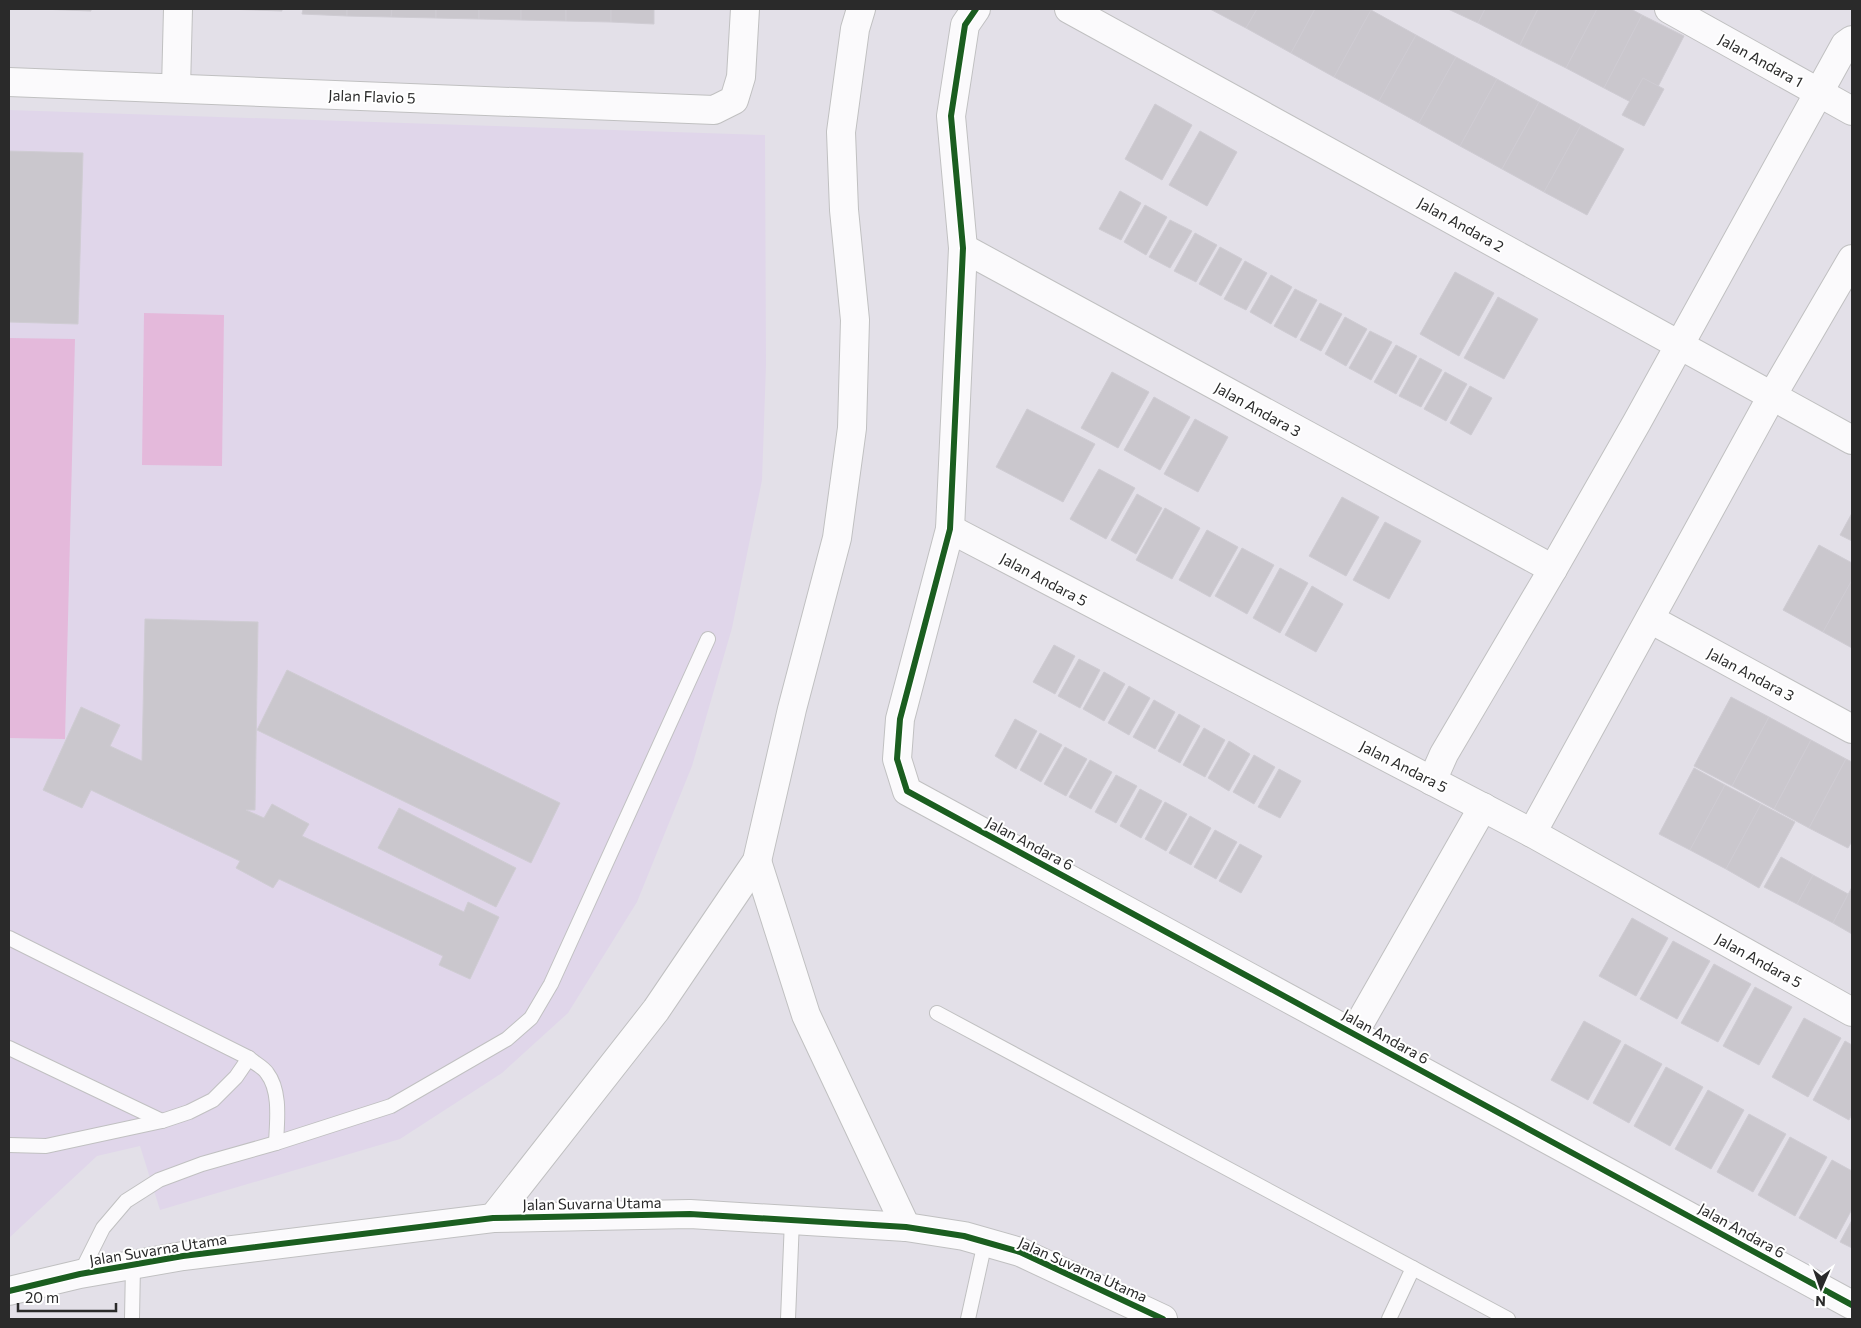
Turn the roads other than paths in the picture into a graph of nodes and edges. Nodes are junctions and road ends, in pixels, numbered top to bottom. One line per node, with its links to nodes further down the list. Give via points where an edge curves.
1 (178, 9): 9 (street)
2 (745, 9): 9 (street, Jalan Flavio 5, via 741,78 734,100 714,110)
3 (861, 9): 25 (street, via 855,28 842,132 844,210 855,320 852,428 837,538)
4 (976, 9): 12 (street, via 965,25 951,116)
5 (1069, 9): 14 (street, Jalan Andara 2)
6 (1669, 9): 10 (street, Jalan Andara 1)
7 (1852, 40): 10 (street, via 1845,45)
8 (9, 82): 9 (street, Jalan Flavio 5)
9 (176, 88)
10 (1819, 92): 11 (street, Jalan Andara 1); 14 (street)
11 (1852, 110)
12 (963, 248): 17 (street); 18 (street, Jalan Andara 3)
13 (1852, 259): 15 (street)
14 (1680, 345): 15 (street, Jalan Andara 2); 18 (street)
15 (1772, 396): 16 (street, Jalan Andara 2); 19 (street)
16 (1852, 440)
17 (950, 529): 22 (street, Jalan Andara 5); 29 (street, Jalan Andara 6, via 900,719 897,759 907,791)
18 (1553, 569): 22 (street, via 1444,754)
19 (1650, 619): 21 (street, Jalan Andara 3); 24 (street)
20 (708, 638): 33 (lane, via 551,984 531,1018 507,1039 391,1106)
21 (1852, 729)
22 (1432, 781): 23 (street, Jalan Andara 5)
23 (1483, 807): 24 (street, Jalan Andara 5); 29 (street)
24 (1532, 833): 27 (street, Jalan Andara 5)
25 (757, 862): 35 (street, via 656,1010); 37 (street, via 806,1015)
26 (9, 938): 31 (lane)
27 (1852, 1012)
28 (937, 1014): 40 (lane)
29 (1354, 1033): 43 (street, Jalan Andara 6)
30 (9, 1048): 32 (lane)
31 (249, 1058): 32 (lane, via 213,1100); 33 (lane, via 267,1073 274,1087)
32 (162, 1121): 34 (lane, via 46,1146)
33 (276, 1142): 41 (lane, via 158,1180 126,1201 103,1228)
34 (9, 1145)
35 (492, 1218): 36 (street, Jalan Suvarna Utama, via 690,1214); 39 (street, Jalan Suvarna Utama)
36 (792, 1220): 37 (street, Jalan Suvarna Utama); 45 (lane)
37 (906, 1227): 38 (street, Jalan Suvarna Utama)
38 (985, 1242): 46 (lane); 47 (street, Jalan Suvarna Utama, via 1020,1252)
39 (133, 1265): 41 (street, Jalan Suvarna Utama); 44 (lane)
40 (1412, 1268): 48 (lane); 49 (lane)
41 (80, 1274): 42 (street, Jalan Suvarna Utama)
42 (9, 1291)
43 (1852, 1305)
44 (132, 1319)
45 (788, 1319)
46 (968, 1319)
47 (1163, 1319)
48 (1389, 1319)
49 (1508, 1319)

